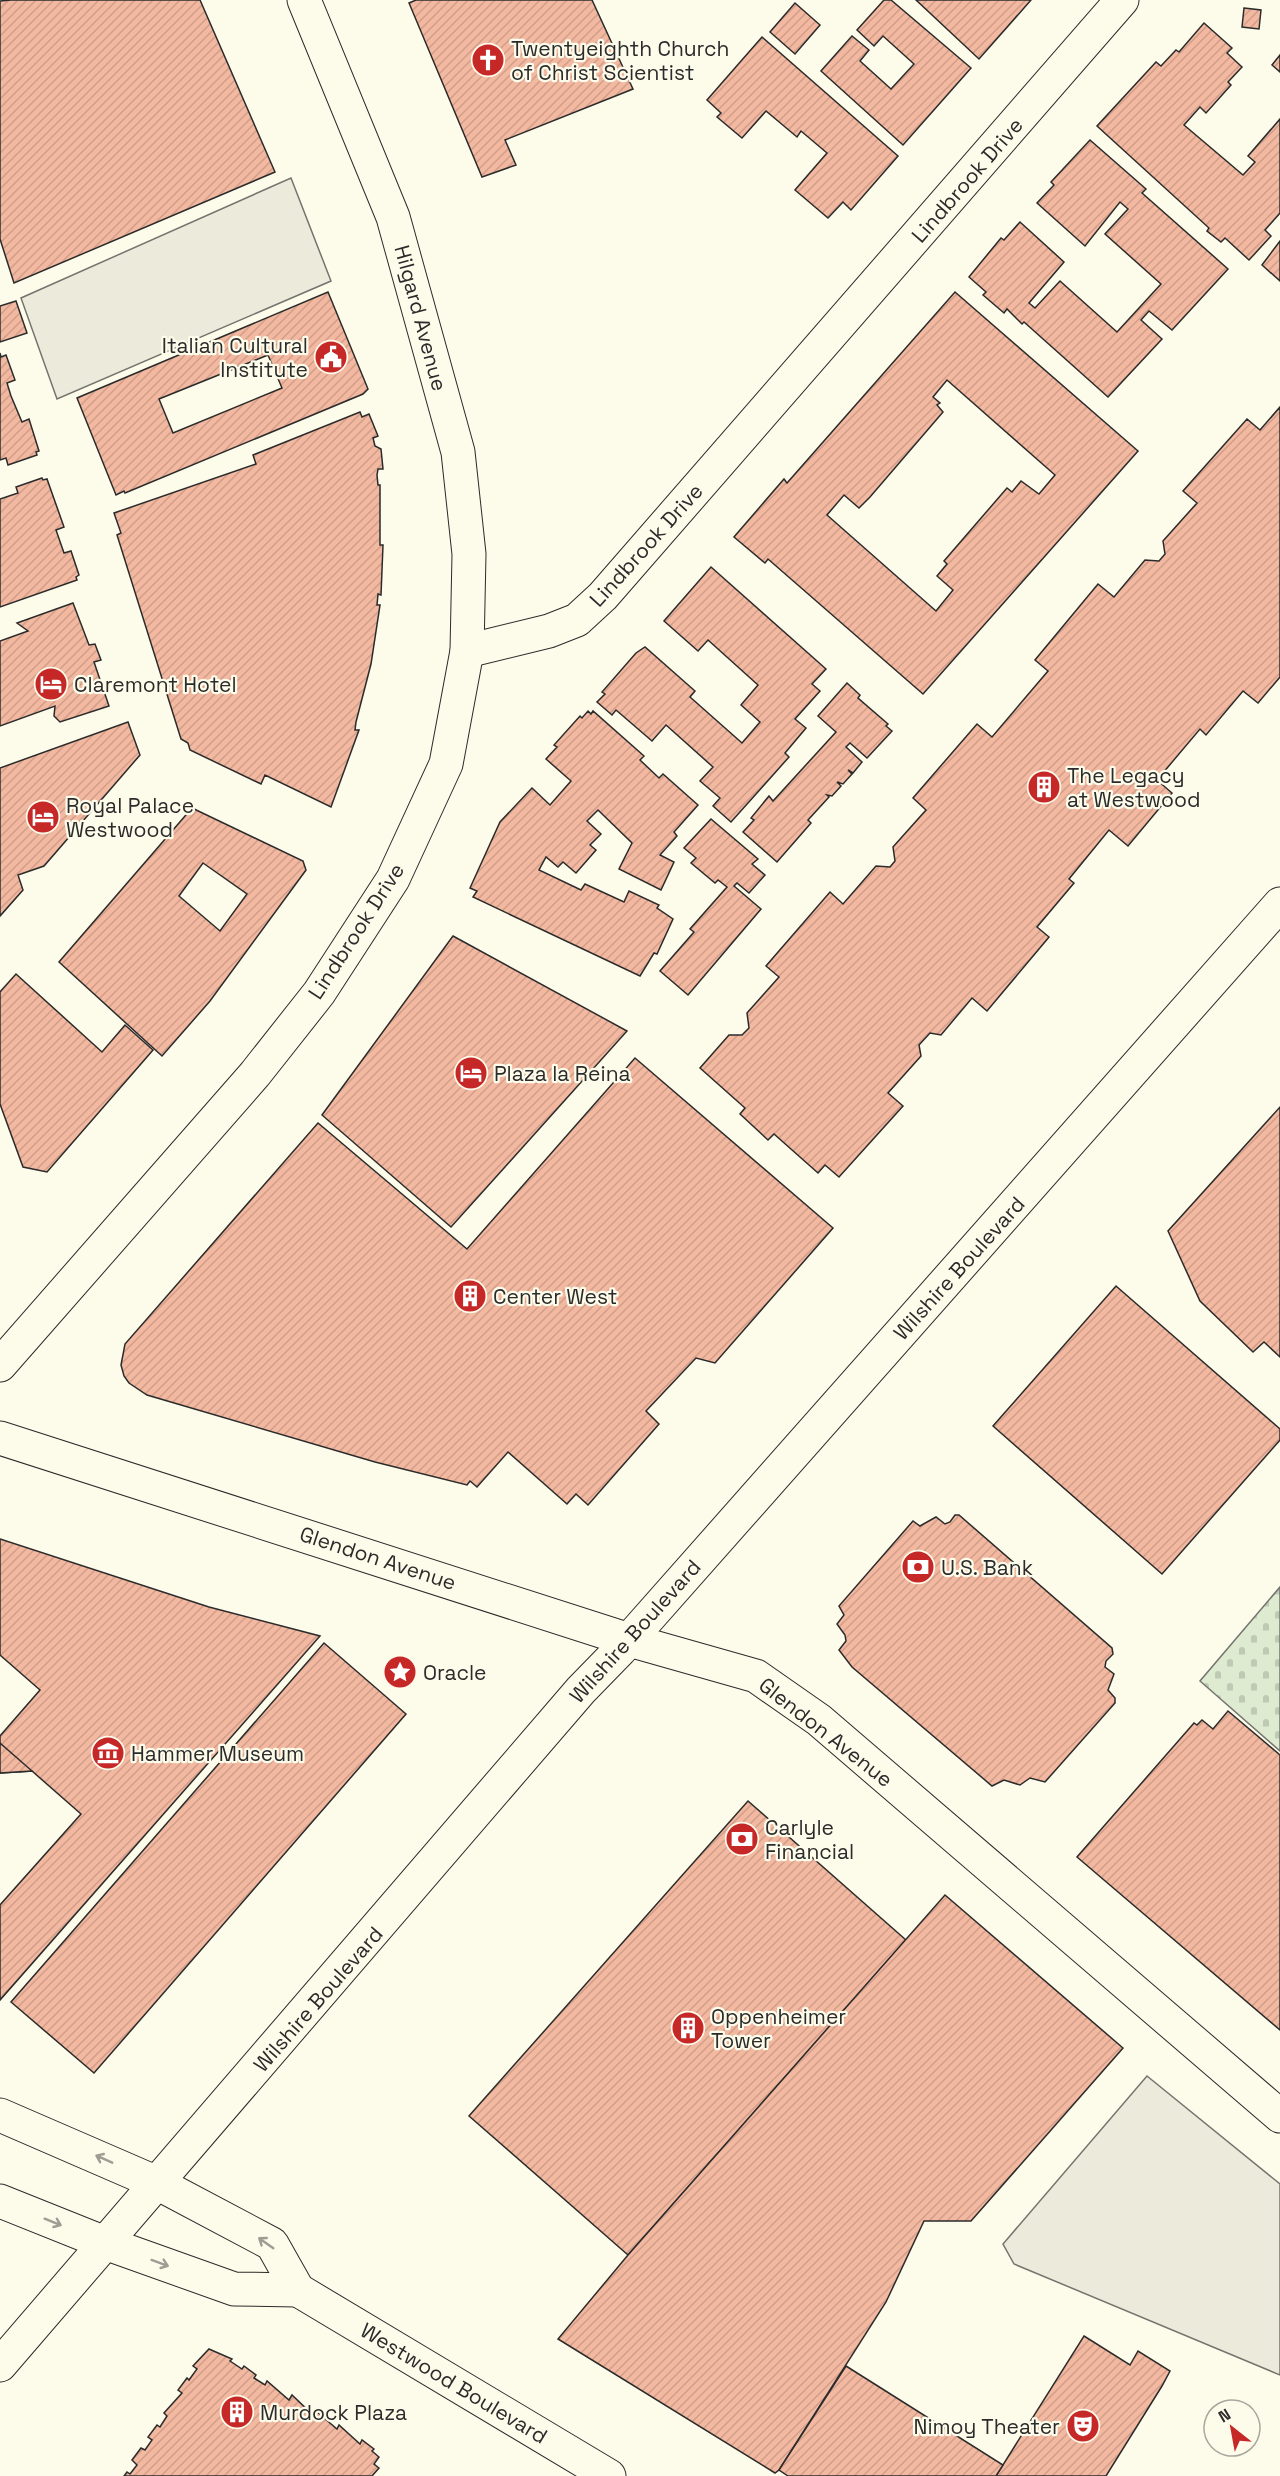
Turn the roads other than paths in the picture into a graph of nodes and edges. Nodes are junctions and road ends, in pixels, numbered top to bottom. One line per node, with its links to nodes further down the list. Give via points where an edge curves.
1 (304, 0): 3 (street, Hilgard Avenue, via 393,217 458,452 469,554)
2 (1122, 0): 3 (street, Lindbrook Drive, via 603,596 577,620)
3 (467, 651): 5 (street, Lindbrook Drive, via 446,764 393,879 319,993 255,1074)
4 (1280, 904): 7 (street, Wilshire Boulevard)
5 (4, 1350)
6 (0, 1438): 7 (street, Glendon Avenue)
7 (629, 1640): 9 (street, Glendon Avenue, via 756,1676 819,1720); 10 (street, Wilshire Boulevard, via 581,1690)
8 (0, 2115): 10 (street, Westwood Boulevard, one-way to 8)
9 (1280, 2116)
10 (157, 2183): 12 (street, Wilshire Boulevard); 13 (street, Westwood Boulevard, one-way to 10, via 272,2244)
11 (0, 2201): 12 (street, Westwood Boulevard, one-way to 12)
12 (105, 2243): 13 (street, Westwood Boulevard, one-way to 13, via 234,2289); 14 (street, Wilshire Boulevard)
13 (298, 2290): 15 (street, Westwood Boulevard)
14 (0, 2365)
15 (609, 2476)

